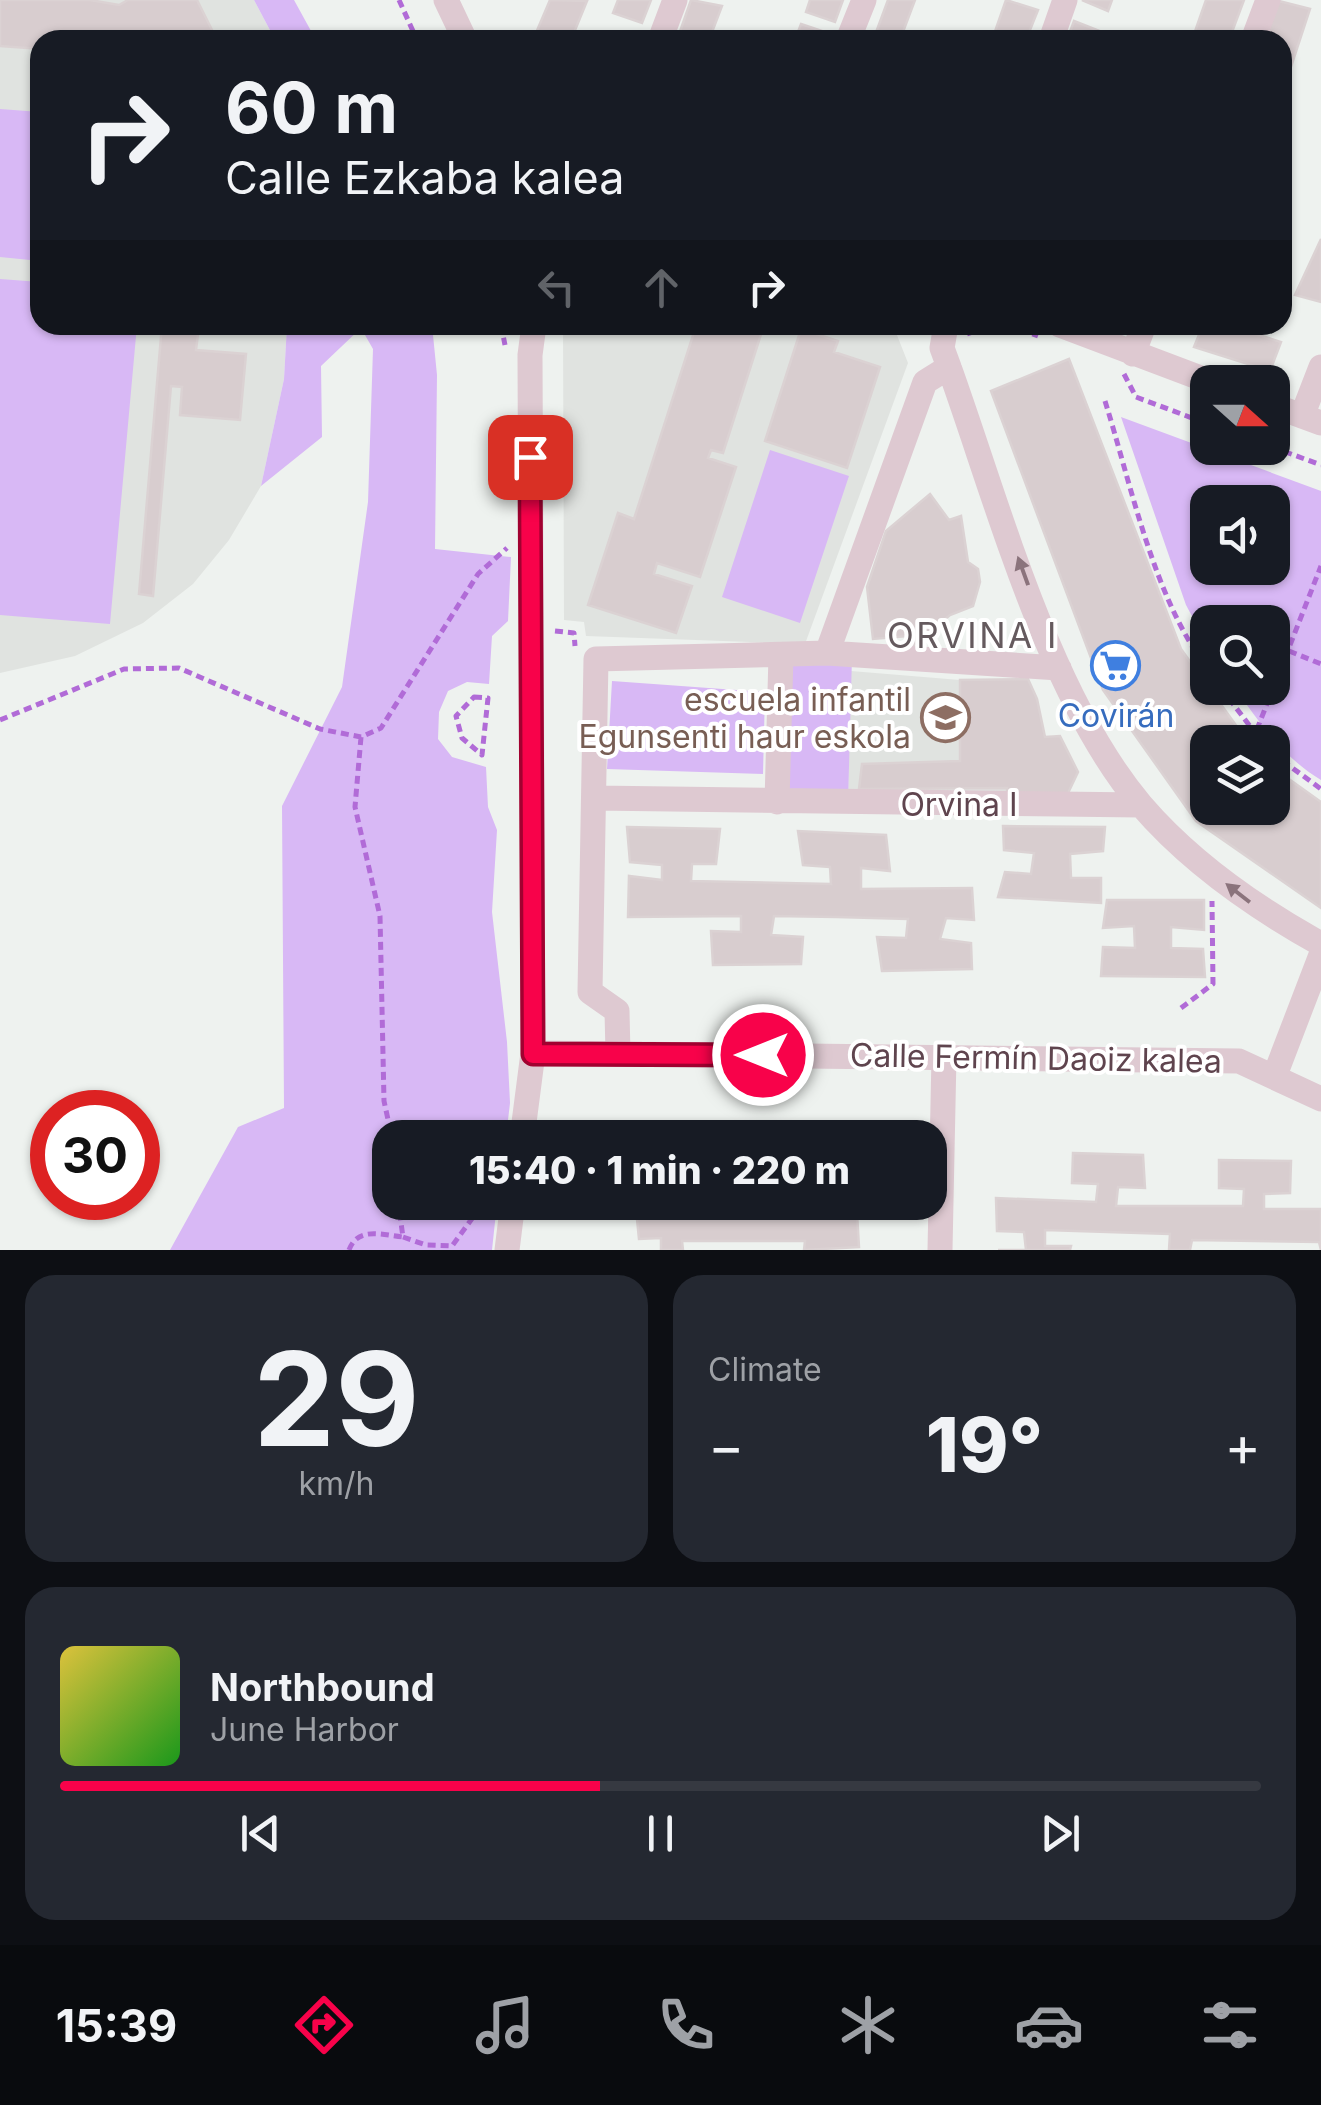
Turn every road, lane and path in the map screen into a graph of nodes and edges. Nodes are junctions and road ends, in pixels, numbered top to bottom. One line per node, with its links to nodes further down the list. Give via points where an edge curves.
1 (399, 0): 7 (path)
2 (445, 0): 8 (street); 9 (street)
3 (674, 0): 10 (street)
4 (864, 0): 11 (street)
5 (1065, 0): 12 (street)
6 (1268, 0): 13 (street)
7 (412, 30)
8 (448, 30)
9 (461, 30)
10 (664, 30)
11 (852, 30)
12 (1054, 30)
13 (1256, 30)
14 (944, 335): 19 (street)
15 (1085, 335): 18 (street)
16 (1140, 335): 18 (street)
17 (516, 343): 26 (street)
18 (1133, 354): 21 (street)
19 (948, 367): 31 (street, via 925,382); 34 (street, one-way to 19)
20 (1321, 367): 23 (street)
21 (1190, 375)
22 (1105, 401): 28 (path)
23 (1312, 420)
24 (1290, 454): 25 (path)
25 (1321, 465)
26 (530, 526): 37 (path, via 478,574 381,728); 48 (street)
27 (1321, 566): 29 (path)
28 (1190, 644)
29 (1290, 647)
30 (1290, 650): 33 (path)
31 (827, 653): 32 (street); 34 (street)
32 (781, 655): 40 (street, via 596,659); 41 (street)
33 (1321, 664)
34 (1058, 668): 42 (street, via 1093,736)
35 (488, 698): 35 (path, via 474,697 456,716 462,738 482,756)
36 (0, 720): 37 (path, via 124,669 179,668 320,729)
37 (360, 737): 54 (path, via 355,807 380,916)
38 (1290, 766): 39 (path)
39 (1321, 789)
40 (595, 798): 41 (street, Orvina I); 49 (street, via 590,992 617,1012)
41 (777, 802): 42 (street, Orvina I)
42 (1141, 805): 44 (street, one-way to 42, via 1251,903)
43 (1212, 898): 46 (path, via 1213,984)
44 (1321, 944)
45 (1321, 954): 47 (street)
46 (1181, 1008)
47 (1290, 1035): 51 (street, Calle Fermín Daoiz kalea); 52 (street)
48 (533, 1054): 49 (street, Calle Fermín Daoiz kalea); 55 (street)
49 (618, 1054): 50 (street, Calle Fermín Daoiz kalea)
50 (944, 1056): 51 (street, Calle Fermín Daoiz kalea); 62 (street)
51 (1239, 1061): 52 (street, Calle Fermín Daoiz kalea)
52 (1275, 1075): 53 (street, Calle Fermín Daoiz kalea)
53 (1321, 1099)
54 (388, 1120)
55 (524, 1120)
56 (400, 1220): 59 (path)
57 (471, 1220): 59 (path, via 452,1246)
58 (511, 1220): 61 (street)
59 (402, 1237): 60 (path, via 364,1233)
60 (349, 1250)
61 (507, 1250)
62 (940, 1250)

